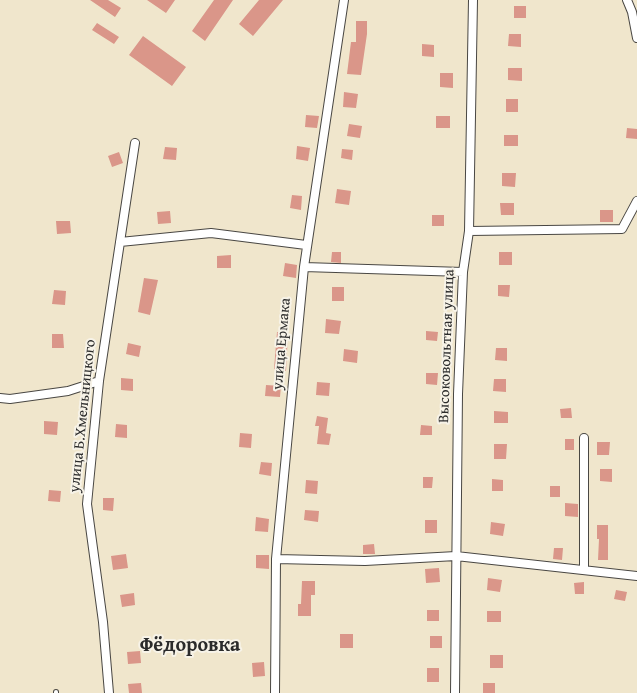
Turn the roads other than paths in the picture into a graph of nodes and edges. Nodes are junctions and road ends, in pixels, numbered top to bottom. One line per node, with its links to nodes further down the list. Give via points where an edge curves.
1 (344, 0): 9 (street, улица Ермака)
2 (473, 0): 7 (street, Высоковольтная улица)
3 (627, 0): 4 (street)
4 (637, 38)
5 (135, 143): 8 (street, улица Б.Хмельницкого)
6 (637, 201): 7 (street, via 622,229)
7 (469, 231): 11 (street, Высоковольтная улица)
8 (120, 242): 9 (street, via 211,234); 12 (street, улица Б.Хмельницкого)
9 (306, 245): 10 (street, улица Ермака)
10 (304, 267): 11 (street); 16 (street, улица Ермака)
11 (463, 272): 15 (street, Высоковольтная улица)
12 (99, 381): 13 (street, via 68,391); 19 (street, улица Б.Хмельницкого, via 88,504)
13 (0, 398)
14 (584, 438): 17 (street)
15 (456, 556): 16 (street, via 365,562); 17 (street); 21 (street, Высоковольтная улица)
16 (276, 559): 20 (street, улица Ермака)
17 (584, 570): 18 (street)
18 (637, 576)
19 (109, 693)
20 (275, 693)
21 (455, 693)

